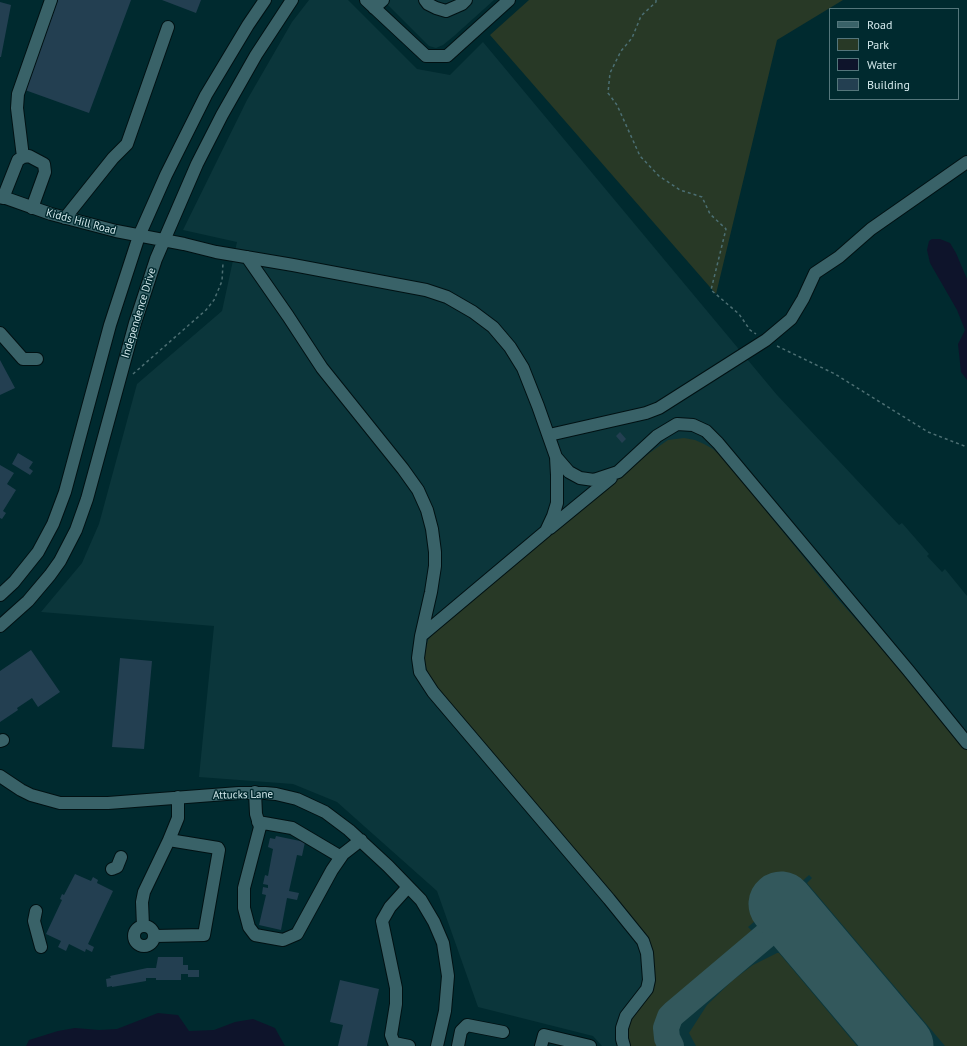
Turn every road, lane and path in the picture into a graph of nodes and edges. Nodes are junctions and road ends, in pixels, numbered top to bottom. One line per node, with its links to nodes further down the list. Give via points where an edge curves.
1 (50, 0): 10 (street, via 18,94 17,108)
2 (265, 0): 15 (street, via 206,95)
3 (292, 0): 16 (street, Independence Drive, via 259,50 222,115)
4 (425, 0): 5 (street, via 428,4 446,11)
5 (466, 0)
6 (509, 0): 8 (street, via 447,56 426,56)
7 (656, 0): 20 (path, via 641,16 632,38 621,51 610,73 608,93 617,106 640,156 659,176 680,190 702,197 710,214 726,229 711,290 739,314 750,330)
8 (374, 3)
9 (168, 27): 14 (street, via 126,144)
10 (23, 157): 12 (street, via 18,160); 13 (street, via 29,156 44,164 45,172)
11 (967, 162): 20 (street, via 871,229 839,257 815,273 791,319)
12 (2, 197): 13 (street, Kidds Hill Road)
13 (32, 208): 14 (street, Kidds Hill Road)
14 (65, 218): 15 (street, Kidds Hill Road)
15 (138, 236): 16 (street, Kidds Hill Road); 28 (street, via 110,325 61,506 38,552)
16 (165, 240): 17 (street, Kidds Hill Road); 29 (street, Independence Drive, via 142,297 90,488 76,530 50,575 28,601)
17 (216, 252): 18 (street, Kidds Hill Road); 22 (path, via 223,263 223,271 214,300)
18 (247, 257): 23 (street, Kidds Hill Road, via 426,290 473,312 493,326 510,346 523,368); 30 (street, via 322,368 418,490 427,510 435,552 431,592)
19 (0, 333): 21 (street, via 23,359)
20 (766, 340): 23 (street, via 659,408); 24 (path, via 835,374 928,432)
21 (37, 360)
22 (132, 375)
23 (549, 435): 25 (street, Kidds Hill Road)
24 (967, 447)
25 (556, 457): 26 (street, via 569,472 580,478 594,480); 27 (street, via 557,503)
26 (618, 472): 27 (street); 31 (street, via 657,436 677,424 693,425 706,431)
27 (546, 531): 30 (street)
28 (0, 595)
29 (0, 626)
30 (421, 636): 53 (street, via 418,658 420,672 432,692 643,941 647,953 649,980 647,989 626,1016 622,1028)
31 (967, 743)
32 (0, 776): 34 (street, Attucks Lane, via 21,790 60,803 108,803)
33 (255, 792): 34 (street, Attucks Lane); 35 (street); 37 (street, Attucks Lane, via 276,794 306,802 325,812)
34 (178, 797): 36 (street, via 178,818)
35 (258, 822): 39 (street, via 292,828); 39 (street, via 260,827 244,888 244,908 249,927 255,935 283,940 297,934)
36 (169, 840): 43 (street, via 144,892); 44 (street, via 219,850 204,935)
37 (360, 840): 39 (street); 41 (street, Attucks Lane)
38 (121, 856): 40 (street, via 117,867)
39 (341, 856)
40 (112, 869)
41 (408, 887): 48 (street, via 390,907 382,921 396,988 391,1035 394,1043); 49 (street, Attucks Lane, via 428,911 439,933 445,954 448,988)
42 (36, 911): 45 (street, via 34,921)
43 (142, 926): 44 (street, via 152,929); 44 (street, via 134,932 134,939 138,945 148,946)
44 (155, 936)
45 (41, 947)
46 (503, 1032): 50 (street, via 467,1025 462,1031)
47 (570, 1044): 51 (street, via 544,1035); 52 (street)
48 (409, 1046)
49 (437, 1046)
50 (458, 1046)
51 (541, 1046)
52 (587, 1046)
53 (624, 1046)

